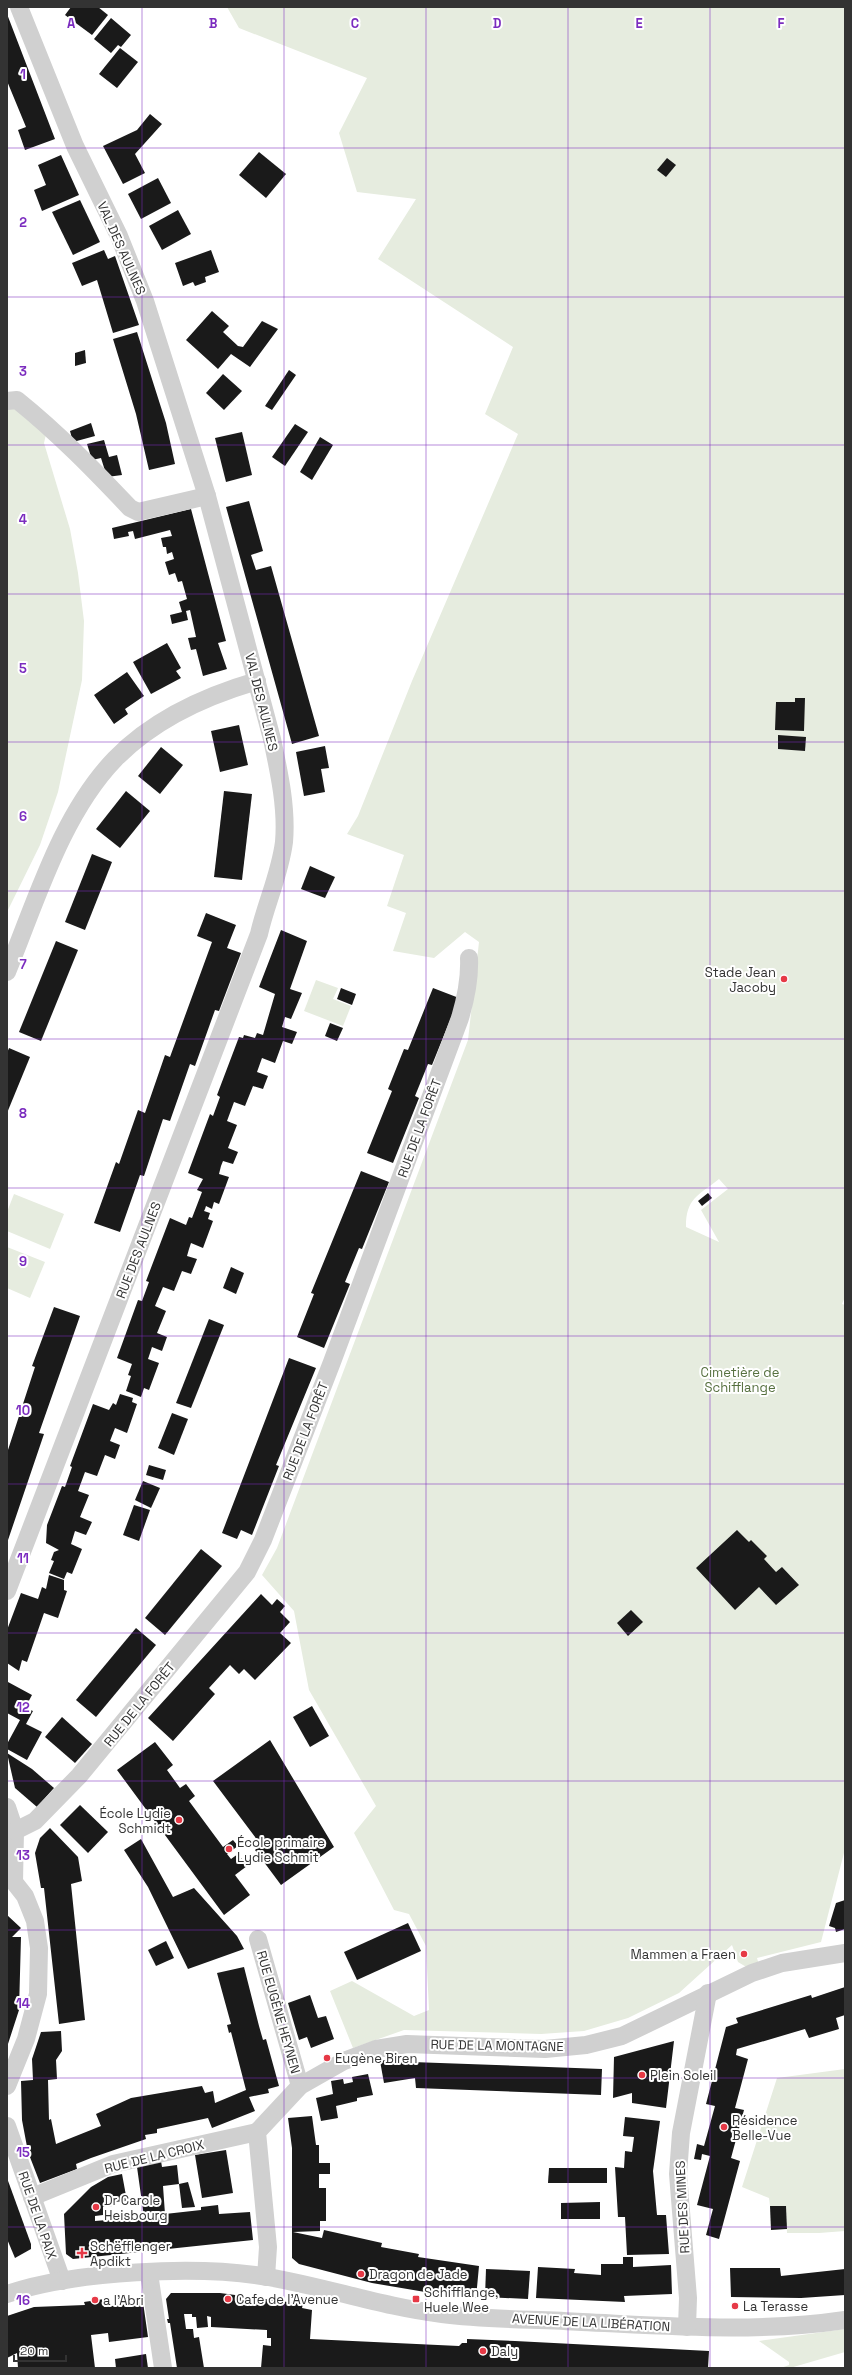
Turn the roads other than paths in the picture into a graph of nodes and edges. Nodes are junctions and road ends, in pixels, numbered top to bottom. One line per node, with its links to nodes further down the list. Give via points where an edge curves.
1 (19, 7): 3 (street, VAL DES AULNES, via 75,146 119,236 145,301)
2 (7, 401): 3 (street, via 17,400 36,416 75,450 130,508 138,512)
3 (207, 496): 4 (street, VAL DES AULNES)
4 (257, 681): 5 (street, VAL DES AULNES, via 280,777 283,807 284,842 274,885); 7 (street, via 225,690 182,710 151,729 115,759 85,797 63,835)
5 (265, 909): 8 (street, RUE DES AULNES, via 259,934)
6 (469, 958): 10 (street, RUE DE LA FORÊT, via 469,982 460,1018 326,1377 263,1540 247,1572 79,1776 35,1821)
7 (7, 972)
8 (7, 1591)
9 (7, 1807): 10 (street)
10 (15, 1830): 11 (street)
11 (11, 1884): 15 (street, via 25,1896 35,1921 39,1948 38,1994 26,2039)
12 (258, 1939): 16 (street, RUE EUGÈNE HEYNEN)
13 (845, 1953): 14 (street, RUE DE LA MONTAGNE, via 782,1963 752,1973)
14 (708, 1993): 16 (street, RUE DE LA MONTAGNE, via 622,2036 586,2045 545,2049 406,2044 376,2049 344,2061); 25 (street, RUE DES MINES, via 681,2133 678,2174 688,2298)
15 (7, 2086)
16 (300, 2086): 18 (street, RUE DE LA MONTAGNE)
17 (7, 2126): 19 (street, RUE DE LA PAIX)
18 (257, 2132): 19 (street, RUE DE LA CROIX, via 113,2164); 21 (street, via 268,2246)
19 (32, 2197): 22 (street, RUE DE LA PAIX)
20 (149, 2273): 21 (street, AVENUE DE LA LIBÉRATION, via 198,2272); 22 (street, AVENUE DE LA LIBÉRATION); 26 (street)
21 (266, 2277): 25 (street, AVENUE DE LA LIBÉRATION, via 443,2314)
22 (62, 2281): 23 (street, AVENUE DE LA LIBÉRATION)
23 (7, 2294)
24 (845, 2320): 25 (street, AVENUE DE LA LIBÉRATION, via 779,2326)
25 (687, 2327)
26 (163, 2368)

